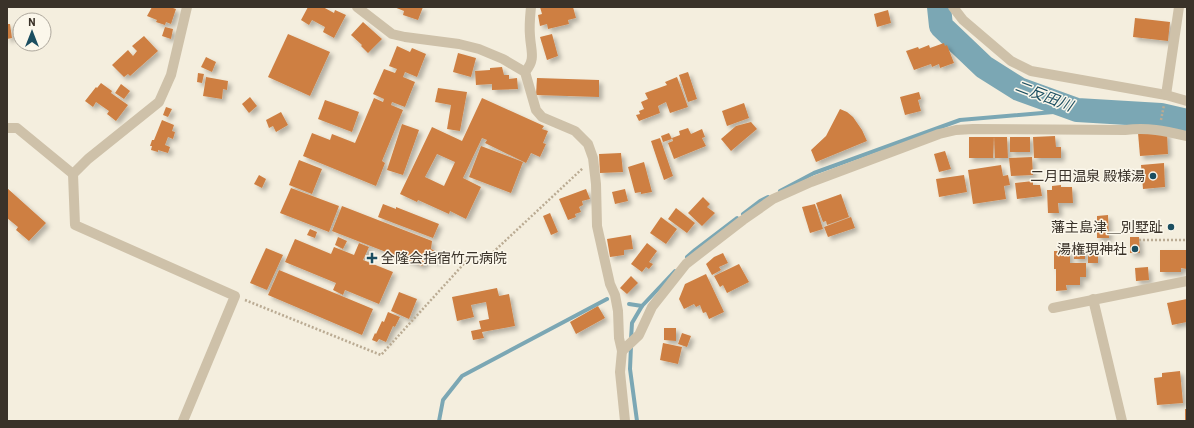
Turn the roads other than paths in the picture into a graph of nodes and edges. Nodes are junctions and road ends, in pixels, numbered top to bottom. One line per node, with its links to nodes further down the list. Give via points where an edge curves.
1 (187, 7): 11 (street, via 171,74 159,102)
2 (357, 7): 6 (street, via 392,34 479,49)
3 (531, 7): 6 (street, via 529,21 533,53 530,66)
4 (953, 7): 7 (street, via 963,20 1011,61 1031,71)
5 (1178, 7): 7 (street)
6 (525, 72): 15 (street, via 536,110 542,117 575,131 588,144 593,158 596,226 615,295)
7 (1166, 95): 8 (street)
8 (1187, 101)
9 (7, 128): 11 (street, via 17,128)
10 (1187, 136): 15 (street, via 1146,128 956,130 811,182 773,199 686,264 652,307 639,336)
11 (73, 174): 16 (street, via 75,225 235,296)
12 (1187, 281): 13 (street)
13 (1093, 300): 14 (street); 18 (street)
14 (1053, 308)
15 (622, 351): 17 (street, via 620,372)
16 (183, 421)
17 (625, 421)
18 (1122, 421)

